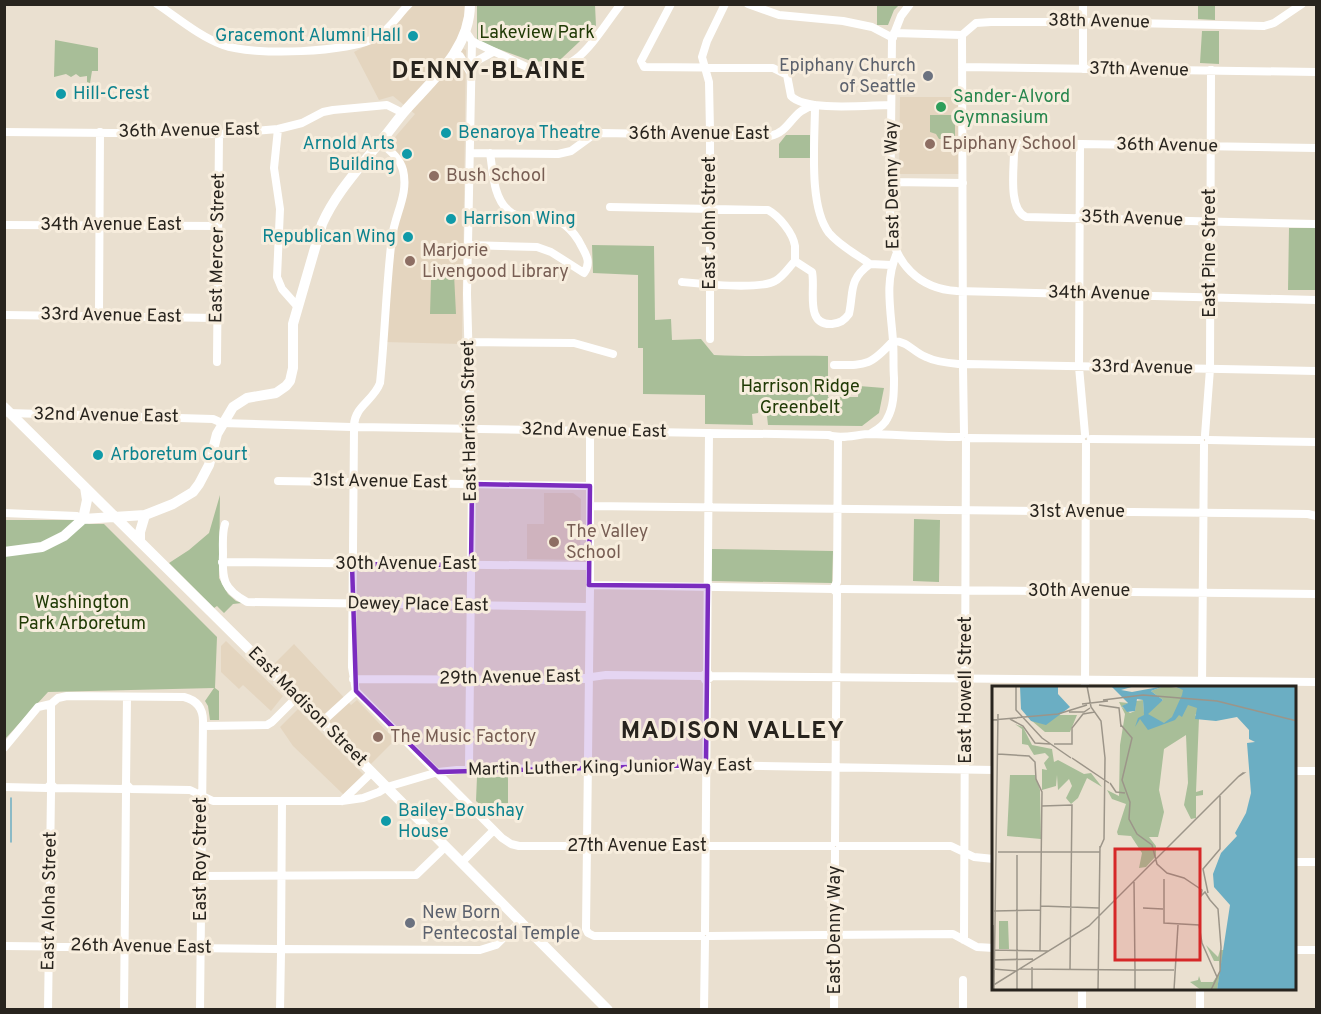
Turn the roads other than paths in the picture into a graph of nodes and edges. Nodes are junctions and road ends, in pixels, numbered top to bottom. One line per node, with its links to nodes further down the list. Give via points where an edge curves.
1 (157, 4): 2 (street, via 211,39 234,48 304,50 369,41)
2 (409, 4)
3 (470, 4): 15 (main road)
4 (621, 4): 16 (street, via 575,61 558,70 538,71)
5 (671, 4): 18 (street, via 641,65)
6 (734, 4): 11 (street)
7 (748, 4): 13 (street, via 779,15 843,21)
8 (910, 4): 13 (street)
9 (1083, 4): 12 (street)
10 (1302, 4): 12 (street, 38th Avenue, via 1264,26)
11 (724, 7): 18 (street, East John Street, via 703,53)
12 (1083, 22): 14 (street, 38th Avenue, via 983,22); 21 (street)
13 (893, 35): 14 (street, 38th Avenue); 25 (street, East Denny Way)
14 (962, 35): 19 (street, East Howell Street)
15 (469, 37): 16 (street); 17 (main road); 20 (street, East Harrison Street)
16 (493, 52): 20 (street)
17 (453, 55): 20 (street, via 460,56); 26 (main road)
18 (705, 67): 24 (street, via 778,69 788,78 795,100); 31 (street, East John Street)
19 (962, 67): 21 (street, 37th Avenue); 39 (street, East Howell Street)
20 (471, 69): 36 (street, East Harrison Street)
21 (1083, 69): 22 (street, 37th Avenue)
22 (1211, 70): 23 (street, 37th Avenue); 34 (street, East Pine Street)
23 (1317, 72)
24 (815, 105): 25 (street); 31 (street, 36th Avenue East, via 802,109 777,135); 52 (street, via 818,213 837,241)
25 (891, 105): 38 (street, East Denny Way)
26 (403, 113): 27 (street, 36th Avenue East, via 387,105 333,110); 32 (main road)
27 (278, 129): 30 (street, 36th Avenue East); 60 (street, via 274,160 280,202 277,277)
28 (4, 132): 29 (street, 36th Avenue East)
29 (99, 132): 30 (street, 36th Avenue East); 47 (street)
30 (219, 134): 48 (street, East Mercer Street)
31 (710, 136): 37 (street, 36th Avenue East, via 597,134 565,153); 41 (street, East John Street)
32 (380, 142): 60 (main road, via 328,210); 76 (street, via 403,169 404,189 392,236 380,384 357,412)
33 (1080, 144): 34 (street, 36th Avenue); 42 (street, 36th Avenue, via 1017,145 1014,205); 43 (street)
34 (1210, 147): 35 (street, 36th Avenue); 44 (street, East Pine Street)
35 (1317, 148)
36 (470, 153): 37 (street, 36th Avenue East); 49 (street, East Harrison Street)
37 (490, 153): 49 (street, via 498,194 507,210 517,216 554,218 572,230 588,260 584,273 541,248)
38 (891, 182): 39 (street); 50 (street, East Denny Way, via 891,233)
39 (963, 183): 56 (street, East Howell Street)
40 (610, 207): 41 (street)
41 (710, 208): 51 (street, via 771,211 792,238); 55 (street, East John Street)
42 (1019, 214): 43 (street, 35th Avenue)
43 (1080, 218): 44 (street, 35th Avenue); 57 (street)
44 (1210, 221): 45 (street, 35th Avenue); 58 (street, East Pine Street)
45 (1317, 224)
46 (4, 225): 47 (street, 34th Avenue East)
47 (99, 225): 48 (street, 34th Avenue East); 62 (street)
48 (218, 226): 63 (street, East Mercer Street)
49 (468, 244): 66 (street, East Harrison Street)
50 (897, 253): 53 (street, East Denny Way); 56 (street, 34th Avenue, via 911,273 925,283)
51 (795, 261): 52 (street, via 812,272 813,311 826,324 840,323 849,315 855,276); 55 (street, via 770,284)
52 (870, 264): 53 (street)
53 (891, 265): 65 (street, East Denny Way)
54 (682, 282): 55 (street)
55 (709, 284): 64 (street, East John Street)
56 (963, 291): 57 (street, 34th Avenue); 69 (street, East Howell Street)
57 (1079, 294): 58 (street, 34th Avenue); 71 (street)
58 (1210, 296): 59 (street, 34th Avenue); 72 (street, East Pine Street)
59 (1317, 300)
60 (298, 307): 75 (main road, via 293,324 290,381 276,393 239,401)
61 (4, 315): 62 (street, 33rd Avenue East)
62 (99, 315): 63 (street, 33rd Avenue East)
63 (217, 318): 68 (street, East Mercer Street)
64 (710, 339)
65 (893, 341): 69 (street, 33rd Avenue, via 907,343 925,357); 70 (street, via 870,362); 80 (street, East Denny Way, via 891,408 887,421)
66 (468, 342): 67 (street, via 573,343); 77 (street, East Harrison Street)
67 (613, 354)
68 (217, 362)
69 (963, 364): 71 (street, 33rd Avenue); 82 (street, East Howell Street)
70 (834, 365)
71 (1079, 367): 72 (street, 33rd Avenue); 83 (street)
72 (1210, 369): 73 (street, 33rd Avenue); 84 (street, East Pine Street)
73 (1317, 371)
74 (7, 411): 75 (street, 32nd Avenue East, via 213,419); 90 (main road, East Madison Street)
75 (222, 423): 76 (street, 32nd Avenue East); 98 (main road, via 209,465 193,492)
76 (354, 427): 77 (street, 32nd Avenue East); 87 (street)
77 (472, 430): 78 (street, 32nd Avenue East); 88 (street, East Harrison Street)
78 (590, 432): 79 (street, 32nd Avenue East); 89 (street)
79 (709, 433): 81 (street, 32nd Avenue East); 92 (street)
80 (869, 434): 81 (street, 32nd Avenue East, via 837,432); 82 (street, 32nd Avenue East)
81 (834, 436): 93 (street, East Denny Way)
82 (965, 437): 83 (street, 32nd Avenue East); 94 (street, East Howell Street)
83 (1086, 439): 84 (street, 32nd Avenue East); 95 (street)
84 (1205, 440): 85 (street, 32nd Avenue East); 97 (street, East Pine Street)
85 (1317, 442)
86 (278, 481): 87 (street, 31st Avenue East)
87 (354, 482): 88 (street, 31st Avenue East); 106 (street)
88 (472, 484): 89 (street, 31st Avenue East); 107 (street, East Harrison Street)
89 (590, 486): 91 (street)
90 (85, 487): 100 (main road, East Madison Street); 101 (main road)
91 (590, 506): 92 (street); 108 (street)
92 (709, 507): 93 (street); 110 (street)
93 (838, 509): 94 (street, 31st Avenue); 111 (street, East Denny Way)
94 (967, 511): 95 (street, 31st Avenue); 112 (street, East Howell Street)
95 (1085, 512): 97 (street, 31st Avenue); 113 (street)
96 (4, 513): 101 (street)
97 (1204, 513): 99 (street, 31st Avenue); 114 (street, East Pine Street)
98 (145, 515): 100 (main road); 103 (main road)
99 (1317, 516)
100 (116, 517): 101 (main road); 103 (main road, East Madison Street)
101 (84, 519): 104 (main road, via 64,536 42,547)
102 (225, 524): 105 (street)
103 (140, 540): 130 (main road, East Madison Street)
104 (4, 552)
105 (222, 562): 106 (street, 30th Avenue East); 116 (street, Dewey Place East, via 223,580 237,597 247,602)
106 (352, 564): 107 (street, 30th Avenue East); 116 (street)
107 (471, 565): 108 (street, 30th Avenue East); 117 (street, East Harrison Street)
108 (589, 566): 109 (street)
109 (591, 585): 110 (street); 118 (street)
110 (708, 586): 111 (street); 119 (street)
111 (837, 589): 112 (street, 30th Avenue); 121 (street, East Denny Way)
112 (966, 591): 113 (street, 30th Avenue); 124 (street, East Howell Street)
113 (1085, 592): 114 (street, 30th Avenue); 126 (street)
114 (1203, 592): 115 (street, 30th Avenue); 127 (street, East Pine Street)
115 (1317, 594)
116 (352, 604): 117 (street, Dewey Place East); 122 (street)
117 (471, 605): 118 (street, Dewey Place East); 123 (street, East Harrison Street)
118 (589, 608): 120 (street)
119 (707, 676): 120 (street, 29th Avenue East); 121 (street, 29th Avenue East); 135 (street)
120 (588, 677): 123 (street, 29th Avenue East); 136 (street)
121 (837, 678): 124 (street, 29th Avenue East); 137 (street, East Denny Way)
122 (353, 679): 123 (street, 29th Avenue East); 128 (street)
123 (470, 680): 138 (street, East Harrison Street)
124 (966, 680): 126 (street, 29th Avenue East); 139 (street, East Howell Street)
125 (1317, 682): 127 (street, 29th Avenue East)
126 (1085, 684): 127 (street, 29th Avenue East)
127 (1202, 684)
128 (356, 691): 132 (street); 144 (street, 27th Avenue East)
129 (128, 697): 131 (street, via 67,696); 133 (street, East Roy Street, via 190,699 201,708); 148 (street)
130 (297, 697): 132 (main road, East Madison Street); 133 (street, via 267,725)
131 (51, 704): 134 (street, via 38,707); 147 (street, East Aloha Street)
132 (322, 722): 143 (main road, East Madison Street)
133 (203, 726): 149 (street, East Roy Street)
134 (4, 748)
135 (706, 765): 136 (street, Martin Luther King Junior Way East); 137 (street, Martin Luther King Junior Way East); 153 (street)
136 (588, 766): 138 (street, Martin Luther King Junior Way East, via 561,770); 155 (street)
137 (836, 767): 139 (street, Martin Luther King Junior Way East); 156 (street, East Denny Way)
138 (469, 769): 144 (street, Martin Luther King Junior Way East)
139 (965, 770): 140 (street, Martin Luther King Junior Way East); 157 (street, East Howell Street)
140 (992, 770)
141 (1297, 771): 142 (street)
142 (1317, 771)
143 (372, 772): 146 (main road, East Madison Street); 150 (street)
144 (438, 772): 146 (street, Martin Luther King Junior Way East); 152 (street, 27th Avenue East)
145 (4, 787): 147 (street, Martin Luther King Junior Way East)
146 (387, 787): 150 (street, Martin Luther King Junior Way East, via 363,798); 154 (main road, East Madison Street)
147 (51, 788): 148 (street, Martin Luther King Junior Way East); 169 (street, East Aloha Street)
148 (127, 789): 149 (street, Martin Luther King Junior Way East, via 190,789); 170 (street)
149 (202, 797): 151 (street, Martin Luther King Junior Way East, via 213,801); 163 (street, East Roy Street)
150 (342, 801): 151 (street, Martin Luther King Junior Way East)
151 (282, 802): 162 (street)
152 (494, 830): 155 (street, 27th Avenue East, via 516,846); 159 (street)
153 (706, 845): 155 (street, 27th Avenue East); 156 (street, 27th Avenue East); 166 (street)
154 (446, 846): 159 (main road, East Madison Street); 162 (street, via 416,875)
155 (587, 846): 166 (street, via 586,927 590,935)
156 (835, 846): 157 (street, 27th Avenue East, via 951,846); 165 (street, East Denny Way)
157 (965, 852): 158 (street, 27th Avenue East); 167 (street, East Howell Street)
158 (992, 859)
159 (462, 862): 164 (main road, East Madison Street)
160 (1297, 862): 161 (street)
161 (1316, 862)
162 (282, 875): 163 (street); 173 (street)
163 (201, 876): 171 (street, East Roy Street)
164 (521, 921): 173 (street, 26th Avenue East, via 496,945 480,950); 183 (main road, East Madison Street)
165 (835, 934): 166 (street); 167 (street, via 953,934); 185 (street, East Denny Way)
166 (705, 936): 184 (street)
167 (964, 940): 172 (street, via 977,947)
168 (4, 946): 169 (street, 26th Avenue East)
169 (49, 946): 170 (street, 26th Avenue East); 179 (street, East Aloha Street)
170 (125, 948): 171 (street, 26th Avenue East); 180 (street)
171 (201, 948): 173 (street, 26th Avenue East); 181 (street, East Roy Street)
172 (992, 948)
173 (281, 949): 182 (street)
174 (1297, 950): 175 (street)
175 (1317, 950)
176 (963, 980): 186 (street)
177 (1082, 990): 187 (street)
178 (1200, 990): 188 (street)
179 (48, 1010)
180 (124, 1010)
181 (200, 1010)
182 (280, 1010)
183 (608, 1010)
184 (704, 1010)
185 (834, 1010)
186 (963, 1010)
187 (1082, 1010)
188 (1200, 1010)

